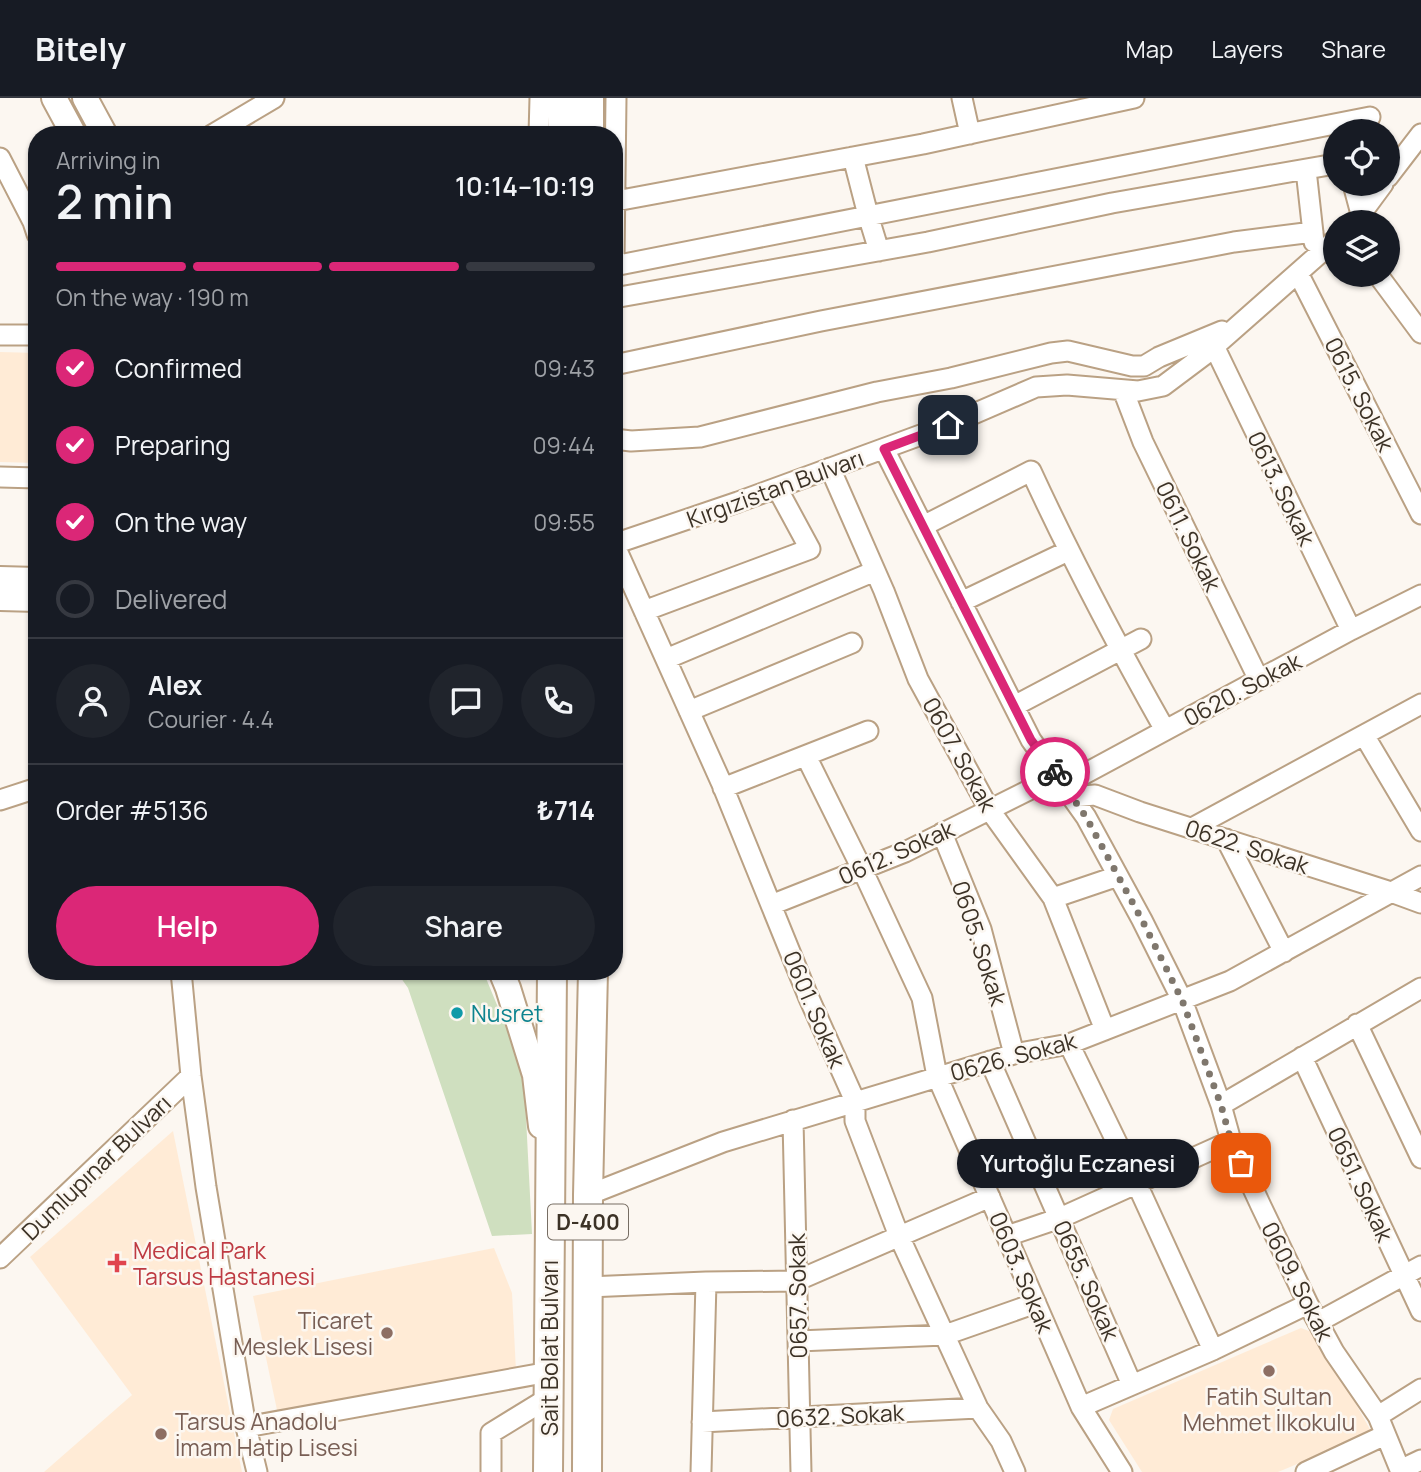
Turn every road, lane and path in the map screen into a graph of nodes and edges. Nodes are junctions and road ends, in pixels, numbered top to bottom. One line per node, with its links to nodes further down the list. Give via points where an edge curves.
1 (54, 98): 13 (main road)
2 (85, 98): 14 (main road)
3 (274, 98): 10 (street)
4 (540, 98): 16 (street)
5 (563, 98): 17 (highway)
6 (589, 98): 18 (highway)
7 (616, 98): 19 (street)
8 (962, 98): 21 (street)
9 (1134, 98): 21 (street)
10 (246, 105): 15 (street)
11 (1370, 117): 12 (street)
12 (1364, 119)
13 (69, 126)
14 (100, 126)
15 (222, 126)
16 (539, 126)
17 (562, 126)
18 (589, 126)
19 (616, 126)
20 (1323, 130): 30 (street)
21 (970, 134): 23 (street)
22 (1417, 147): 25 (street)
23 (853, 157): 28 (street); 30 (street)
24 (0, 158): 29 (street)
25 (1400, 165)
26 (1323, 166): 27 (street)
27 (1306, 170): 31 (street); 32 (street, via 1112,203)
28 (623, 200)
29 (28, 212)
30 (868, 215): 32 (street); 35 (street)
31 (1313, 232): 34 (street); 44 (street, via 1234,242)
32 (879, 251): 38 (street)
33 (1323, 251): 34 (street, Kırgızistan Bulvarı)
34 (1316, 257): 36 (street, Kırgızistan Bulvarı)
35 (623, 264)
36 (1298, 273): 39 (street, Kırgızistan Bulvarı); 52 (street, 0615. Sokak)
37 (1387, 287): 40 (street)
38 (623, 296)
39 (1239, 324): 43 (street, Kırgızistan Bulvarı); 46 (street, via 1144,366 1068,351 1051,353 700,437)
40 (1421, 333)
41 (0, 335): 42 (street)
42 (28, 335)
43 (1214, 346): 45 (street, Kırgızistan Bulvarı, via 1163,386); 65 (street, 0613. Sokak)
44 (623, 363)
45 (1123, 390): 47 (street, Kırgızistan Bulvarı, via 1036,387); 70 (street, 0611. Sokak, via 1143,442)
46 (623, 440)
47 (884, 449): 48 (street, Kırgızistan Bulvarı); 53 (street, 0609. Sokak)
48 (830, 468): 51 (street, Kırgızistan Bulvarı); 57 (street, 0607. Sokak)
49 (0, 477): 50 (street)
50 (28, 478)
51 (777, 488): 54 (street, Kırgızistan Bulvarı); 64 (street, via 810,549)
52 (1421, 514)
53 (923, 526): 55 (street, via 1031,471); 63 (street, 0609. Sokak)
54 (623, 541)
55 (1068, 551): 63 (street); 68 (street)
56 (623, 564): 64 (street, 0601. Sokak)
57 (875, 571): 69 (street); 82 (street, 0607. Sokak, via 918,679)
58 (0, 579): 59 (main road)
59 (28, 580)
60 (1421, 595): 65 (street, 0620. Sokak)
61 (0, 598): 62 (main road)
62 (28, 598)
63 (961, 602): 72 (street, 0609. Sokak)
64 (644, 611): 69 (street, 0601. Sokak)
65 (1351, 630): 70 (street, 0620. Sokak)
66 (1140, 639): 68 (street)
67 (852, 643): 73 (street)
68 (1120, 650): 72 (street); 74 (street)
69 (666, 659): 73 (street, 0601. Sokak)
70 (1259, 680): 74 (street, 0620. Sokak)
71 (1421, 704): 76 (street)
72 (1014, 706): 78 (street, 0609. Sokak, via 1031,740)
73 (689, 711): 79 (street, 0601. Sokak)
74 (1165, 730): 78 (street, 0620. Sokak)
75 (867, 731): 77 (street)
76 (1364, 735): 83 (street); 84 (street)
77 (806, 755): 79 (street); 87 (street, 0603. Sokak)
78 (1064, 786): 82 (street, 0612. Sokak); 83 (street, 0622. Sokak); 88 (street, 0609. Sokak)
79 (723, 788): 93 (street, 0601. Sokak)
80 (28, 791): 81 (street)
81 (0, 800)
82 (989, 809): 85 (street, 0612. Sokak); 91 (street, 0607. Sokak)
83 (1192, 828): 86 (street, 0622. Sokak)
84 (1421, 831)
85 (942, 833): 87 (street, 0612. Sokak); 104 (street, 0605. Sokak, via 981,929)
86 (1226, 839): 90 (street, 0622. Sokak); 94 (street)
87 (862, 869): 93 (street, 0612. Sokak); 108 (street, 0603. Sokak, via 922,998)
88 (1118, 876): 91 (street); 100 (street, 0609. Sokak)
89 (1421, 876): 90 (street, 0626. Sokak)
90 (1391, 892): 92 (street, 0622. Sokak); 94 (street, 0626. Sokak)
91 (1053, 898): 102 (street, 0607. Sokak)
92 (1421, 903)
93 (771, 905): 109 (street, 0601. Sokak)
94 (1284, 951): 100 (street, 0626. Sokak, via 1230,981)
95 (182, 980): 107 (street)
96 (505, 980): 117 (main road, via 535,1075)
97 (552, 980): 117 (highway, Sait Bolat Bulvarı / D-400)
98 (593, 980): 115 (highway, D-400)
99 (1421, 988): 101 (street)
100 (1182, 1000): 102 (street, 0626. Sokak); 110 (street, 0609. Sokak)
101 (1357, 1024): 105 (street); 113 (street)
102 (1105, 1030): 103 (street, 0626. Sokak)
103 (1069, 1044): 104 (street, 0626. Sokak); 114 (street)
104 (1014, 1054): 106 (street, 0626. Sokak)
105 (1302, 1057): 110 (street); 123 (street, 0651. Sokak)
106 (990, 1061): 108 (street, 0626. Sokak); 118 (street, 0655. Sokak)
107 (191, 1076): 121 (street, Dumlupınar Bulvarı); 142 (street)
108 (937, 1076): 109 (street, 0626. Sokak); 116 (street, 0603. Sokak)
109 (855, 1101): 111 (street, 0626. Sokak); 119 (street, 0601. Sokak, via 855,1121)
110 (1221, 1105): 112 (street, 0609. Sokak)
111 (793, 1121): 115 (street, 0626. Sokak, via 723,1142); 124 (street, 0657. Sokak)
112 (1231, 1141): 114 (street); 128 (street, 0609. Sokak)
113 (1421, 1158)
114 (1136, 1182): 118 (street); 133 (street)
115 (589, 1195): 126 (highway, D-400)
116 (990, 1197): 119 (street); 120 (street, 0603. Sokak)
117 (550, 1200): 134 (highway, Sait Bolat Bulvarı / D-400)
118 (1059, 1218): 120 (street); 135 (street, 0655. Sokak)
119 (900, 1236): 124 (street); 131 (street, 0601. Sokak)
120 (1007, 1236): 127 (street, 0603. Sokak)
121 (0, 1258)
122 (1421, 1266): 123 (street)
123 (1403, 1276): 129 (street, 0651. Sokak); 130 (street)
124 (796, 1281): 125 (street); 132 (street, 0657. Sokak)
125 (706, 1282): 126 (street); 141 (street)
126 (588, 1287): 149 (highway, D-400)
127 (1036, 1303): 131 (street); 137 (street, 0603. Sokak)
128 (1308, 1304): 130 (street, 0609. Sokak); 133 (street)
129 (1421, 1311)
130 (1318, 1322): 139 (street, 0609. Sokak)
131 (945, 1335): 132 (street); 138 (street, 0601. Sokak)
132 (798, 1341): 140 (street, 0657. Sokak)
133 (1213, 1350): 135 (street)
134 (548, 1385): 142 (street); 147 (street, via 491,1433); 148 (highway, Sait Bolat Bulvarı / D-400)
135 (1132, 1385): 137 (street)
136 (1421, 1389): 139 (street)
137 (1081, 1407): 153 (street, 0603. Sokak)
138 (978, 1408): 140 (street, 0632. Sokak); 152 (street, 0601. Sokak)
139 (1378, 1416): 143 (street, 0609. Sokak)
140 (799, 1417): 141 (street, 0632. Sokak); 151 (street, 0657. Sokak)
141 (702, 1422): 150 (street)
142 (246, 1427): 146 (street)
143 (1385, 1435): 145 (street, 0609. Sokak); 154 (street)
144 (1421, 1460): 145 (street)
145 (1401, 1471)
146 (257, 1472)
147 (491, 1472)
148 (548, 1472)
149 (587, 1472)
150 (701, 1472)
151 (801, 1472)
152 (1015, 1472)
153 (1122, 1472)
154 (1306, 1472)

